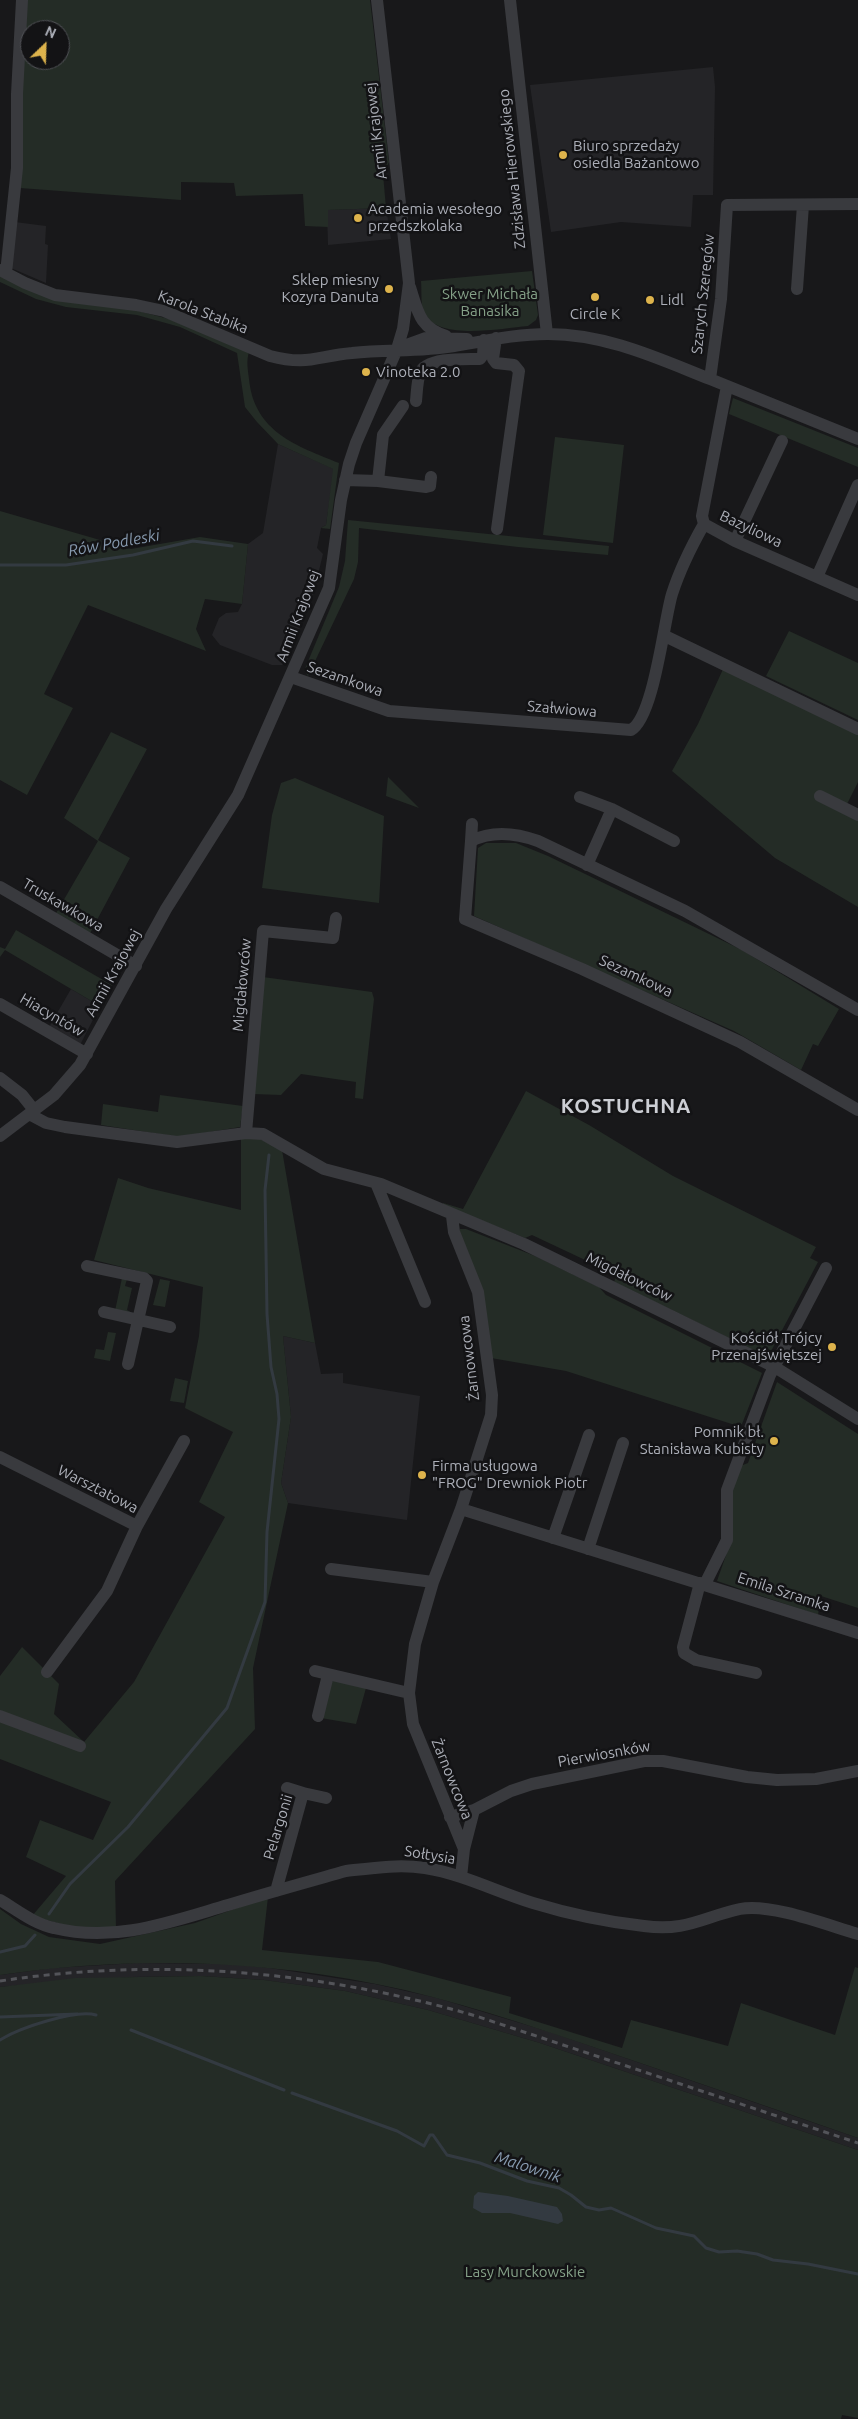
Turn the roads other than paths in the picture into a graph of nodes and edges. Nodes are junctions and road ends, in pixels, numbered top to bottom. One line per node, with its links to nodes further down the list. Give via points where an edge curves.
1 (22, 0): 6 (street, via 17,168)
2 (377, 0): 7 (street, Armii Krajowej)
3 (510, 0): 9 (street, Zdzisława Hierowskiego)
4 (858, 204): 5 (street)
5 (803, 205): 8 (street); 13 (street, Szarych Szeregów, via 727,205 721,299)
6 (3, 272): 12 (street, Karola Stabika, via 55,295 164,311 287,361)
7 (409, 283): 10 (street, Szarych Szeregów, via 422,322); 12 (street, Armii Krajowej)
8 (797, 289)
9 (547, 334): 11 (street, Szarych Szeregów); 13 (street, Szarych Szeregów, via 586,336 618,344)
10 (451, 338): 11 (street, Szarych Szeregów); 12 (street, Szarych Szeregów, via 424,338)
11 (486, 340): 12 (street, Szarych Szeregów, via 454,346); 15 (street, via 480,359 439,361 423,368 419,374); 24 (street, via 496,363 514,365 519,371)
12 (397, 349): 20 (street, Armii Krajowej, via 356,443)
13 (710, 379): 14 (street, Szarych Szeregów)
14 (727, 386): 17 (street, Szarych Szeregów); 23 (street, Bazyliowa, via 702,516)
15 (416, 401)
16 (403, 406): 21 (street, via 383,435)
17 (858, 439)
18 (782, 440): 25 (street)
19 (431, 477): 21 (street, via 430,486 426,487)
20 (345, 480): 21 (street); 29 (street, Armii Krajowej, via 329,588)
21 (378, 481)
22 (858, 485): 26 (street)
23 (704, 524): 25 (street, Bazyliowa); 28 (street, Szałwiowa, via 678,577 668,609)
24 (497, 529)
25 (735, 541): 26 (street, Bazyliowa)
26 (817, 577): 27 (street, Bazyliowa)
27 (858, 595)
28 (665, 636): 30 (street, Szałwiowa, via 650,694 637,724 630,730); 31 (street)
29 (291, 677): 30 (street, Sezamkowa); 42 (street, Armii Krajowej, via 238,795 166,909)
30 (389, 711)
31 (858, 729)
32 (820, 796): 35 (street)
33 (580, 797): 34 (street)
34 (612, 809): 37 (street); 39 (street)
35 (858, 815)
36 (472, 824): 38 (street, Sezamkowa)
37 (674, 840)
38 (472, 841): 39 (street, via 483,835 520,835); 47 (street, Sezamkowa, via 465,919 740,1042)
39 (587, 865): 44 (street, via 685,911)
40 (0, 887): 42 (street, Truskawkowa)
41 (336, 918): 49 (street, Migdałowców, via 333,938 264,931)
42 (136, 966): 45 (street, Armii Krajowej)
43 (0, 1004): 45 (street, Hiacyntów)
44 (858, 1010)
45 (87, 1054): 48 (street, Armii Krajowej, via 63,1085)
46 (0, 1078): 48 (street, via 22,1095)
47 (858, 1110)
48 (32, 1112): 49 (street, Migdałowców, via 46,1123 65,1127 177,1142); 50 (street, Armii Krajowej)
49 (246, 1132): 51 (street, Migdałowców, via 263,1134 330,1172)
50 (0, 1136)
51 (376, 1183): 52 (street, Migdałowców); 55 (street)
52 (452, 1216): 60 (street, Migdałowców, via 524,1244); 66 (street, Żarnowcowa, via 454,1232 478,1292 492,1395 491,1415)
53 (87, 1266): 57 (street, via 144,1278)
54 (826, 1268): 60 (street)
55 (425, 1302)
56 (104, 1312): 57 (street)
57 (138, 1320): 58 (street); 59 (street)
58 (170, 1327)
59 (128, 1364)
60 (773, 1366): 61 (street, Migdałowców); 72 (street, via 727,1490 727,1540)
61 (858, 1419)
62 (589, 1435): 68 (street)
63 (184, 1441): 67 (street)
64 (623, 1443): 69 (street)
65 (0, 1457): 67 (street, Warsztatowa)
66 (461, 1509): 68 (street, Emila Szramka); 71 (street, Żarnowcowa)
67 (137, 1526): 75 (street, Warsztatowa, via 107,1591)
68 (553, 1538): 69 (street, Emila Szramka)
69 (588, 1549): 72 (street, Emila Szramka)
70 (331, 1569): 71 (street)
71 (434, 1582): 78 (street, Żarnowcowa, via 414,1644)
72 (703, 1584): 73 (street, Emila Szramka); 76 (street, via 684,1653 696,1660)
73 (858, 1633)
74 (315, 1671): 77 (street)
75 (47, 1672)
76 (756, 1673)
77 (328, 1675): 78 (street); 80 (street)
78 (409, 1693): 87 (street, Żarnowcowa, via 413,1724)
79 (0, 1716): 81 (street)
80 (318, 1716)
81 (80, 1746)
82 (858, 1771): 86 (street, Pierwiosnków, via 816,1779 777,1780 663,1761 644,1761 532,1784)
83 (288, 1788): 84 (street)
84 (303, 1793): 85 (street, Pelargonii); 90 (street, Pelargonii)
85 (326, 1798)
86 (474, 1810): 87 (street, Pierwiosnków); 88 (street)
87 (450, 1817): 88 (street, Żarnowcowa)
88 (464, 1849): 89 (street, Żarnowcowa)
89 (462, 1877): 90 (street, Sołtysia, via 426,1868 377,1867 346,1871); 92 (street, Sołtysia, via 534,1903 644,1926 689,1926 741,1909 759,1908)
90 (276, 1891): 91 (street, Sołtysia, via 152,1928 98,1935 51,1928)
91 (0, 1900)
92 (858, 1934)

